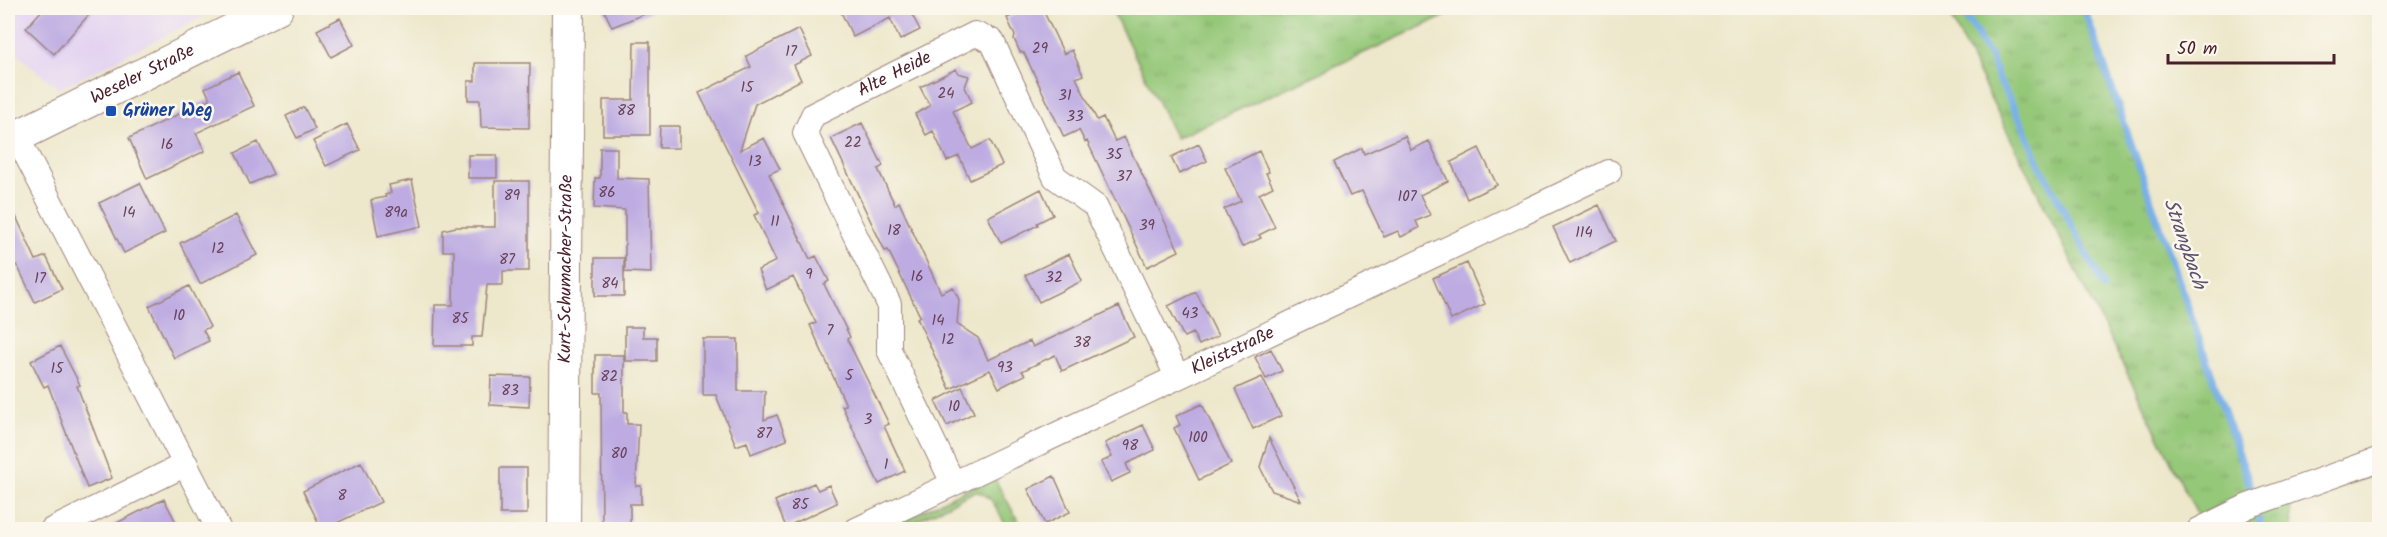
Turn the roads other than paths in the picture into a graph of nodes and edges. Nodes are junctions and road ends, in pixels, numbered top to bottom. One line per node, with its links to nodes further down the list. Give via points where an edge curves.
1 (277, 8): 3 (street, Weseler Straße)
2 (568, 8): 11 (street, Kurt-Schumacher-Straße)
3 (12, 139): 7 (street)
4 (1609, 172): 5 (street, Kleiststraße)
5 (1177, 375): 8 (street, Kleiststraße); 8 (street, Alte Heide, via 1095,206 1055,177 992,41 975,34 813,115 805,133 889,304 889,350)
6 (2379, 459): 13 (street, via 2248,506)
7 (186, 464): 9 (street); 10 (street)
8 (953, 483): 12 (street, Kleiststraße)
9 (52, 530)
10 (219, 530)
11 (564, 530)
12 (856, 530)
13 (2199, 530)

